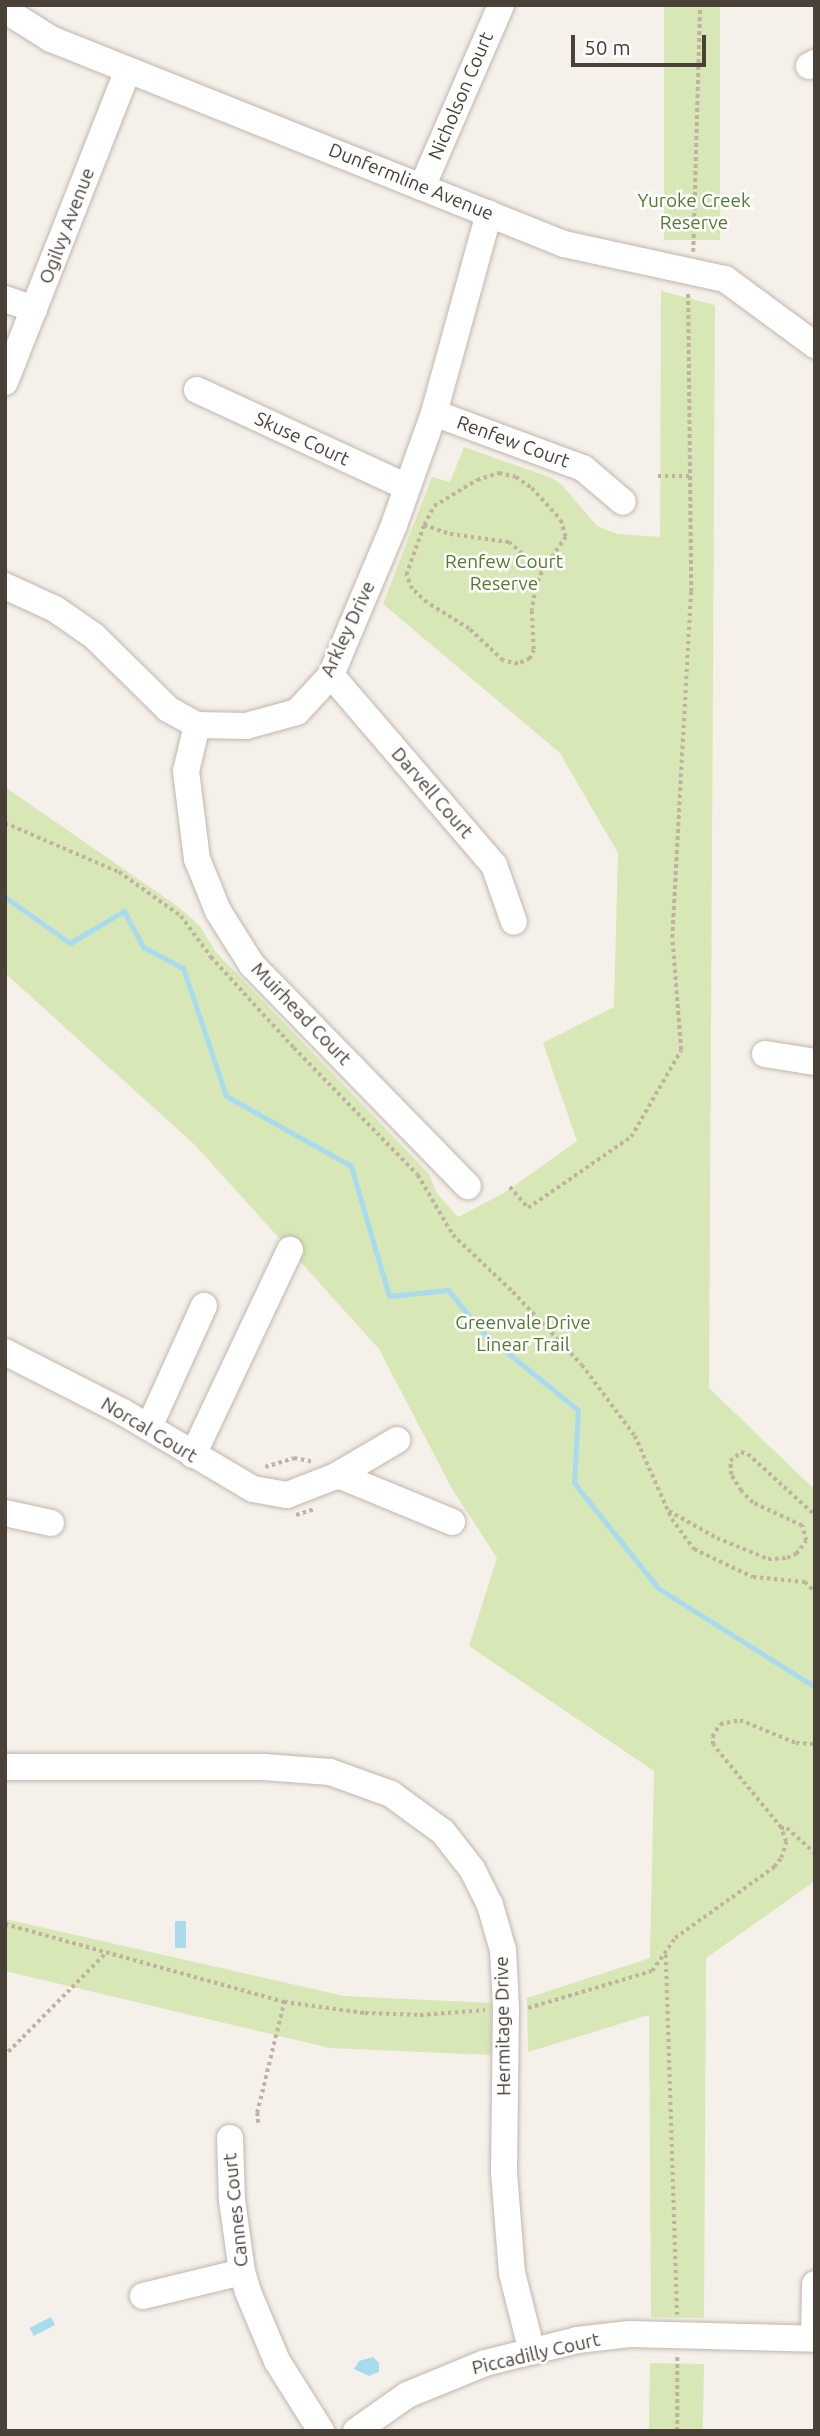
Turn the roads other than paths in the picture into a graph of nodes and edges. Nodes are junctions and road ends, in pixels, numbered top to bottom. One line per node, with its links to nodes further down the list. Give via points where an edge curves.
1 (501, 5): 4 (street, Nicholson Court)
2 (5, 10): 3 (street, Dunfermline Avenue, via 51,39)
3 (128, 69): 4 (street, Dunfermline Avenue); 7 (street, Ogilvy Avenue)
4 (422, 187): 5 (street, Dunfermline Avenue)
5 (489, 213): 8 (street, Dunfermline Avenue, via 564,244 725,279); 11 (street, Arkley Drive)
6 (5, 299): 7 (street)
7 (34, 309): 9 (street, Ogilvy Avenue)
8 (815, 345)
9 (5, 382)
10 (197, 390): 12 (street, Skuse Court)
11 (434, 413): 12 (street, Arkley Drive); 13 (street, Renfew Court, via 583,468)
12 (407, 487): 15 (street, Arkley Drive)
13 (623, 502)
14 (5, 586): 16 (street, Arkley Drive, via 55,609 94,636 168,709)
15 (331, 676): 16 (street, Arkley Drive, via 297,712 246,726); 17 (street, Darvell Court, via 494,865)
16 (197, 725): 20 (street, Muirhead Court, via 186,771 197,859 218,911 252,965)
17 (514, 922)
18 (765, 1054): 19 (street)
19 (815, 1062)
20 (468, 1186)
21 (290, 1250): 26 (street)
22 (204, 1306): 24 (street)
23 (5, 1352): 24 (street, Norcal Court)
24 (149, 1427): 26 (street, Norcal Court)
25 (397, 1440): 27 (street)
26 (193, 1455): 27 (street, Norcal Court, via 253,1489 271,1494 296,1492)
27 (336, 1476): 29 (street)
28 (5, 1513): 30 (street)
29 (452, 1522)
30 (51, 1523)
31 (5, 1767): 37 (street, Hermitage Drive, via 264,1767 330,1772 391,1794 443,1832 472,1869 490,1905 503,1950 503,2172 512,2273)
32 (230, 2138): 33 (street, Cannes Court, via 232,2200)
33 (242, 2272): 35 (street); 38 (street, Cannes Court, via 276,2361)
34 (815, 2284): 36 (street)
35 (143, 2296)
36 (815, 2339): 37 (street, Piccadilly Court, via 630,2334 577,2340)
37 (532, 2352): 39 (street, Piccadilly Court, via 485,2362 407,2395)
38 (321, 2431)
39 (356, 2431)

